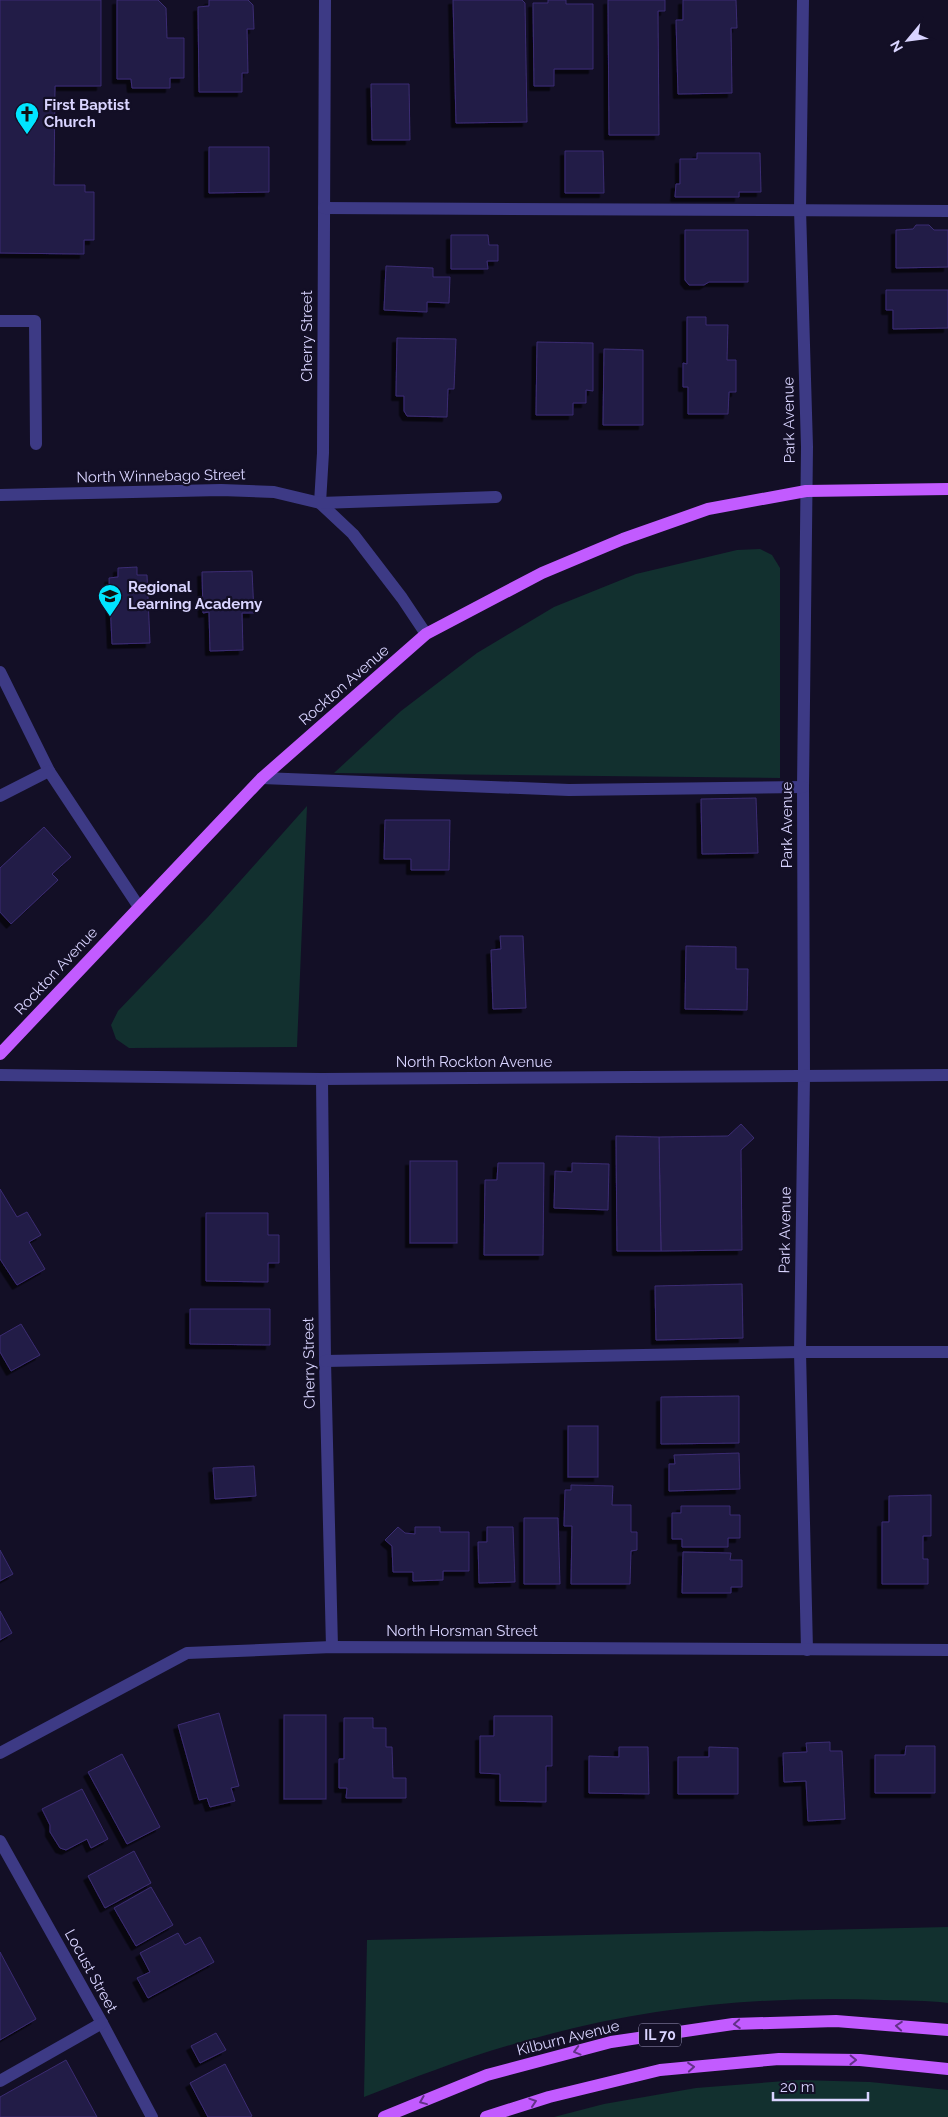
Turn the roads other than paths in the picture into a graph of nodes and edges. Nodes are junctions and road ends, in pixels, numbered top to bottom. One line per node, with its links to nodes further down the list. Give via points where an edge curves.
1 (325, 0): 3 (street, Cherry Street)
2 (803, 0): 4 (street, Park Avenue)
3 (324, 208): 4 (street); 12 (street, Cherry Street)
4 (800, 209): 5 (street); 9 (street, Park Avenue)
5 (948, 211)
6 (0, 320): 7 (street, via 35,321)
7 (36, 444)
8 (948, 489): 9 (main road)
9 (806, 491): 13 (main road, Rockton Avenue, via 708,509 623,539 542,573); 17 (street, Park Avenue)
10 (0, 495): 12 (street, North Winnebago Street, via 221,490 274,492)
11 (496, 497): 12 (street)
12 (320, 503): 13 (street, via 353,534)
13 (426, 634): 16 (main road, Rockton Avenue)
14 (0, 672): 15 (street)
15 (49, 771): 18 (street); 19 (street)
16 (262, 778): 17 (street, via 568,790); 19 (main road, Rockton Avenue)
17 (803, 787): 23 (street, Park Avenue)
18 (0, 796)
19 (140, 907): 20 (main road, Rockton Avenue)
20 (0, 1054)
21 (0, 1075): 24 (street, North Rockton Avenue)
22 (948, 1075): 23 (street, North Rockton Avenue)
23 (804, 1076): 24 (street, North Rockton Avenue); 25 (street, Park Avenue)
24 (322, 1079): 27 (street, Cherry Street)
25 (800, 1352): 26 (street); 27 (street); 29 (street, Park Avenue)
26 (948, 1352)
27 (325, 1362): 28 (street, Cherry Street)
28 (332, 1646): 29 (street, North Horsman Street); 31 (street, North Horsman Street, via 187,1653)
29 (808, 1650): 30 (street, North Horsman Street)
30 (948, 1650)
31 (0, 1753)
32 (0, 1841): 33 (street, Locust Street)
33 (102, 2023): 36 (street); 37 (street, Locust Street)
34 (948, 2030): 38 (main road, Kilburn Avenue / IL 70, one-way to 38, via 836,2021 742,2024 612,2042 487,2075)
35 (948, 2069): 39 (main road, IL 70, one-way to 35, via 549,2097 660,2070 779,2059 860,2060)
36 (0, 2081)
37 (152, 2117)
38 (384, 2117)
39 (486, 2117)

